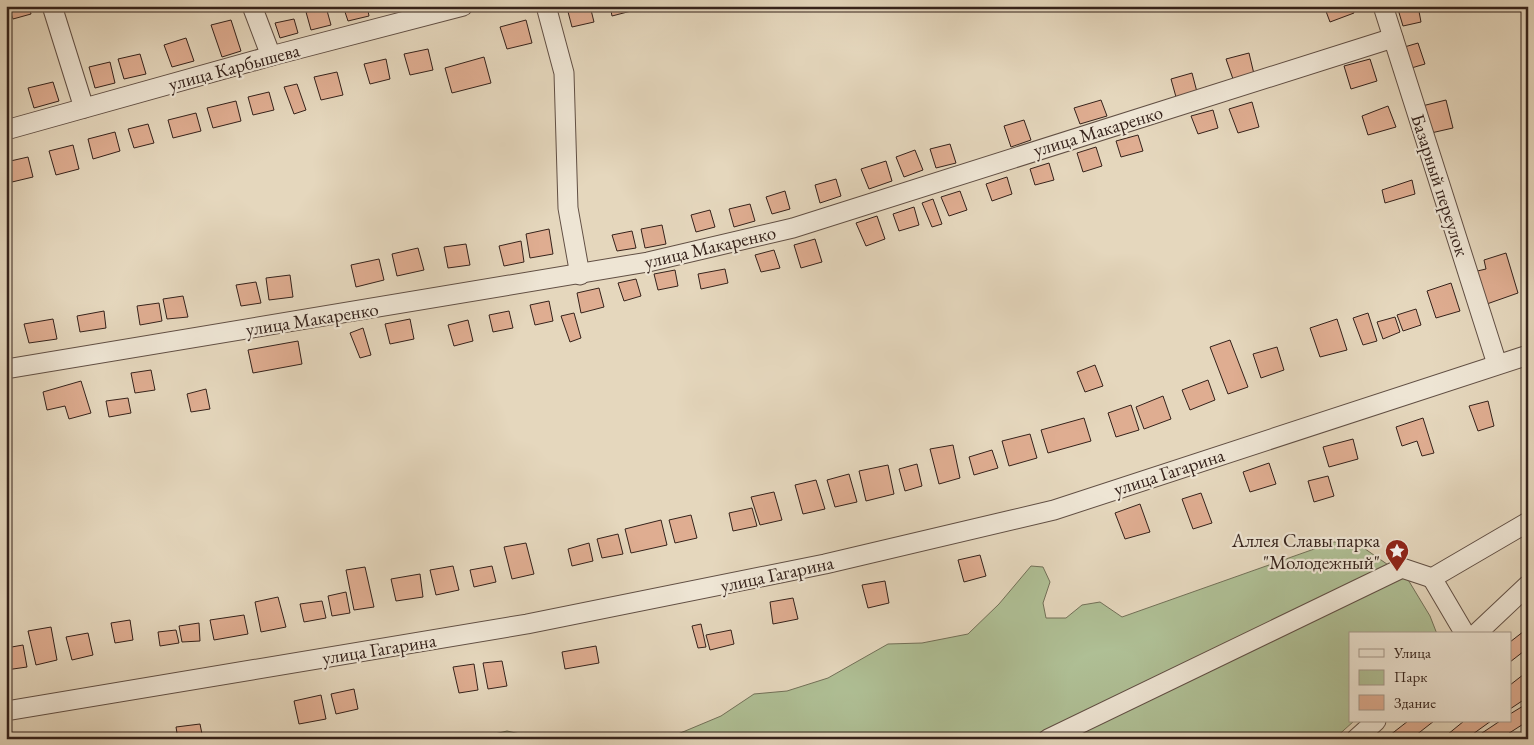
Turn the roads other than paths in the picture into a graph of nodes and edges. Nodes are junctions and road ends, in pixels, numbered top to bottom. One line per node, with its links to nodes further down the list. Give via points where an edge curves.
1 (52, 6): 8 (street)
2 (252, 6): 7 (street)
3 (463, 6): 7 (street, улица Карбышева)
4 (546, 6): 10 (street, via 564,73 568,208)
5 (1383, 6): 6 (street, Базарный переулок)
6 (1393, 38): 10 (street, улица Макаренко, via 793,228); 12 (street, Базарный переулок)
7 (271, 56): 8 (street, улица Карбышева)
8 (84, 108): 9 (street, улица Карбышева)
9 (6, 130)
10 (580, 276): 13 (street, улица Макаренко)
11 (1528, 355): 12 (street, улица Гагарина)
12 (1497, 364): 19 (street, улица Гагарина, via 1054,510 825,564 527,624)
13 (6, 369)
14 (1528, 522): 15 (street)
15 (1432, 578): 17 (street); 21 (street, via 1402,568)
16 (1528, 585): 18 (street)
17 (1464, 632)
18 (1478, 632)
19 (6, 711)
20 (1375, 722): 22 (street)
21 (1048, 739)
22 (1356, 739)

